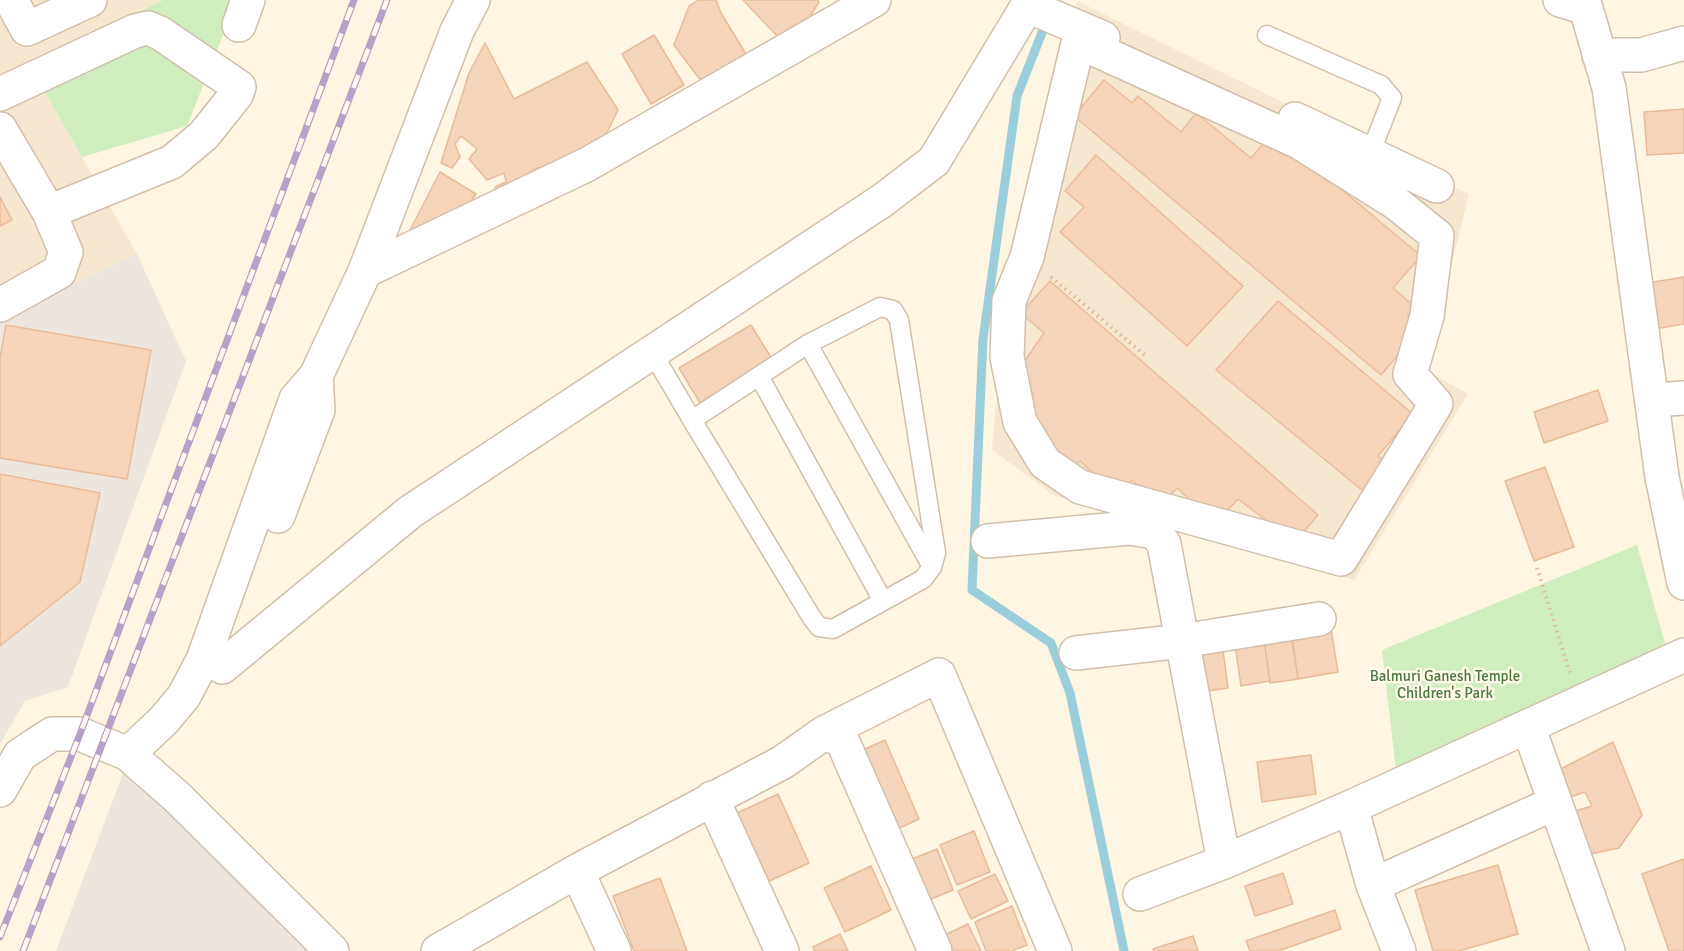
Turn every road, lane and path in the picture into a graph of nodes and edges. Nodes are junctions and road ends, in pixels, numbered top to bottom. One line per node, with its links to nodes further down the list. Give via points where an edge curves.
1 (11, 0): 2 (street, via 27,29)
2 (90, 0)
3 (473, 0): 18 (street, via 457,31)
4 (874, 0): 18 (street, via 588,164)
5 (1582, 3): 10 (street)
6 (1036, 8): 7 (street); 21 (street, via 934,161 883,200)
7 (1080, 35): 13 (street); 17 (street)
8 (1267, 35): 14 (lane, via 1381,85 1392,98)
9 (1684, 42): 10 (street, via 1641,55)
10 (1599, 55): 25 (street, via 1609,88)
11 (0, 94): 16 (street, via 148,28 239,87 204,135 172,162)
12 (0, 129): 16 (street)
13 (1319, 141): 14 (street); 17 (street, via 1437,236 1427,316 1410,374 1437,404 1341,559 1080,487 1045,463 1020,422 1007,357 1009,301)
14 (1370, 154): 15 (street)
15 (1437, 186)
16 (49, 212): 19 (street, via 66,252 59,272)
17 (1027, 257): 22 (path)
18 (366, 271): 23 (street)
19 (0, 305)
20 (808, 344): 24 (lane); 28 (lane); 28 (lane, via 880,308 893,310 899,320 936,553)
21 (652, 352): 26 (lane); 36 (street, via 410,512)
22 (1147, 357)
23 (316, 376): 36 (street, via 318,410); 40 (street, via 296,399 203,660 184,696)
24 (759, 376): 26 (lane); 31 (lane)
25 (1669, 399): 30 (street, via 1662,477)
26 (692, 420): 31 (lane, via 819,627 833,629)
27 (988, 541): 33 (street, via 1129,528 1155,532 1164,544)
28 (932, 567): 31 (lane, via 923,579)
29 (1537, 568): 37 (path)
30 (1683, 571)
31 (883, 601)
32 (1319, 619): 33 (street)
33 (1182, 641): 34 (street); 45 (street)
34 (1076, 653)
35 (1684, 655): 37 (street)
36 (222, 668): 40 (street, via 189,721 164,744)
37 (1579, 702): 38 (street)
38 (1528, 726): 43 (street); 44 (street)
39 (824, 733): 42 (street, via 783,762); 53 (street, via 842,740); 54 (street, via 939,675)
40 (128, 754): 41 (street, via 80,734 52,734 20,755); 49 (street, via 177,797)
41 (0, 790)
42 (712, 798): 46 (street); 52 (street)
43 (1555, 802): 47 (street); 56 (street)
44 (1351, 807): 45 (street); 47 (street)
45 (1224, 862): 48 (street)
46 (577, 871): 50 (street); 51 (street)
47 (1373, 885): 55 (street)
48 (1140, 894)
49 (323, 948)
50 (438, 951)
51 (614, 951)
52 (782, 951)
53 (935, 951)
54 (1054, 951)
55 (1399, 951)
56 (1608, 951)

